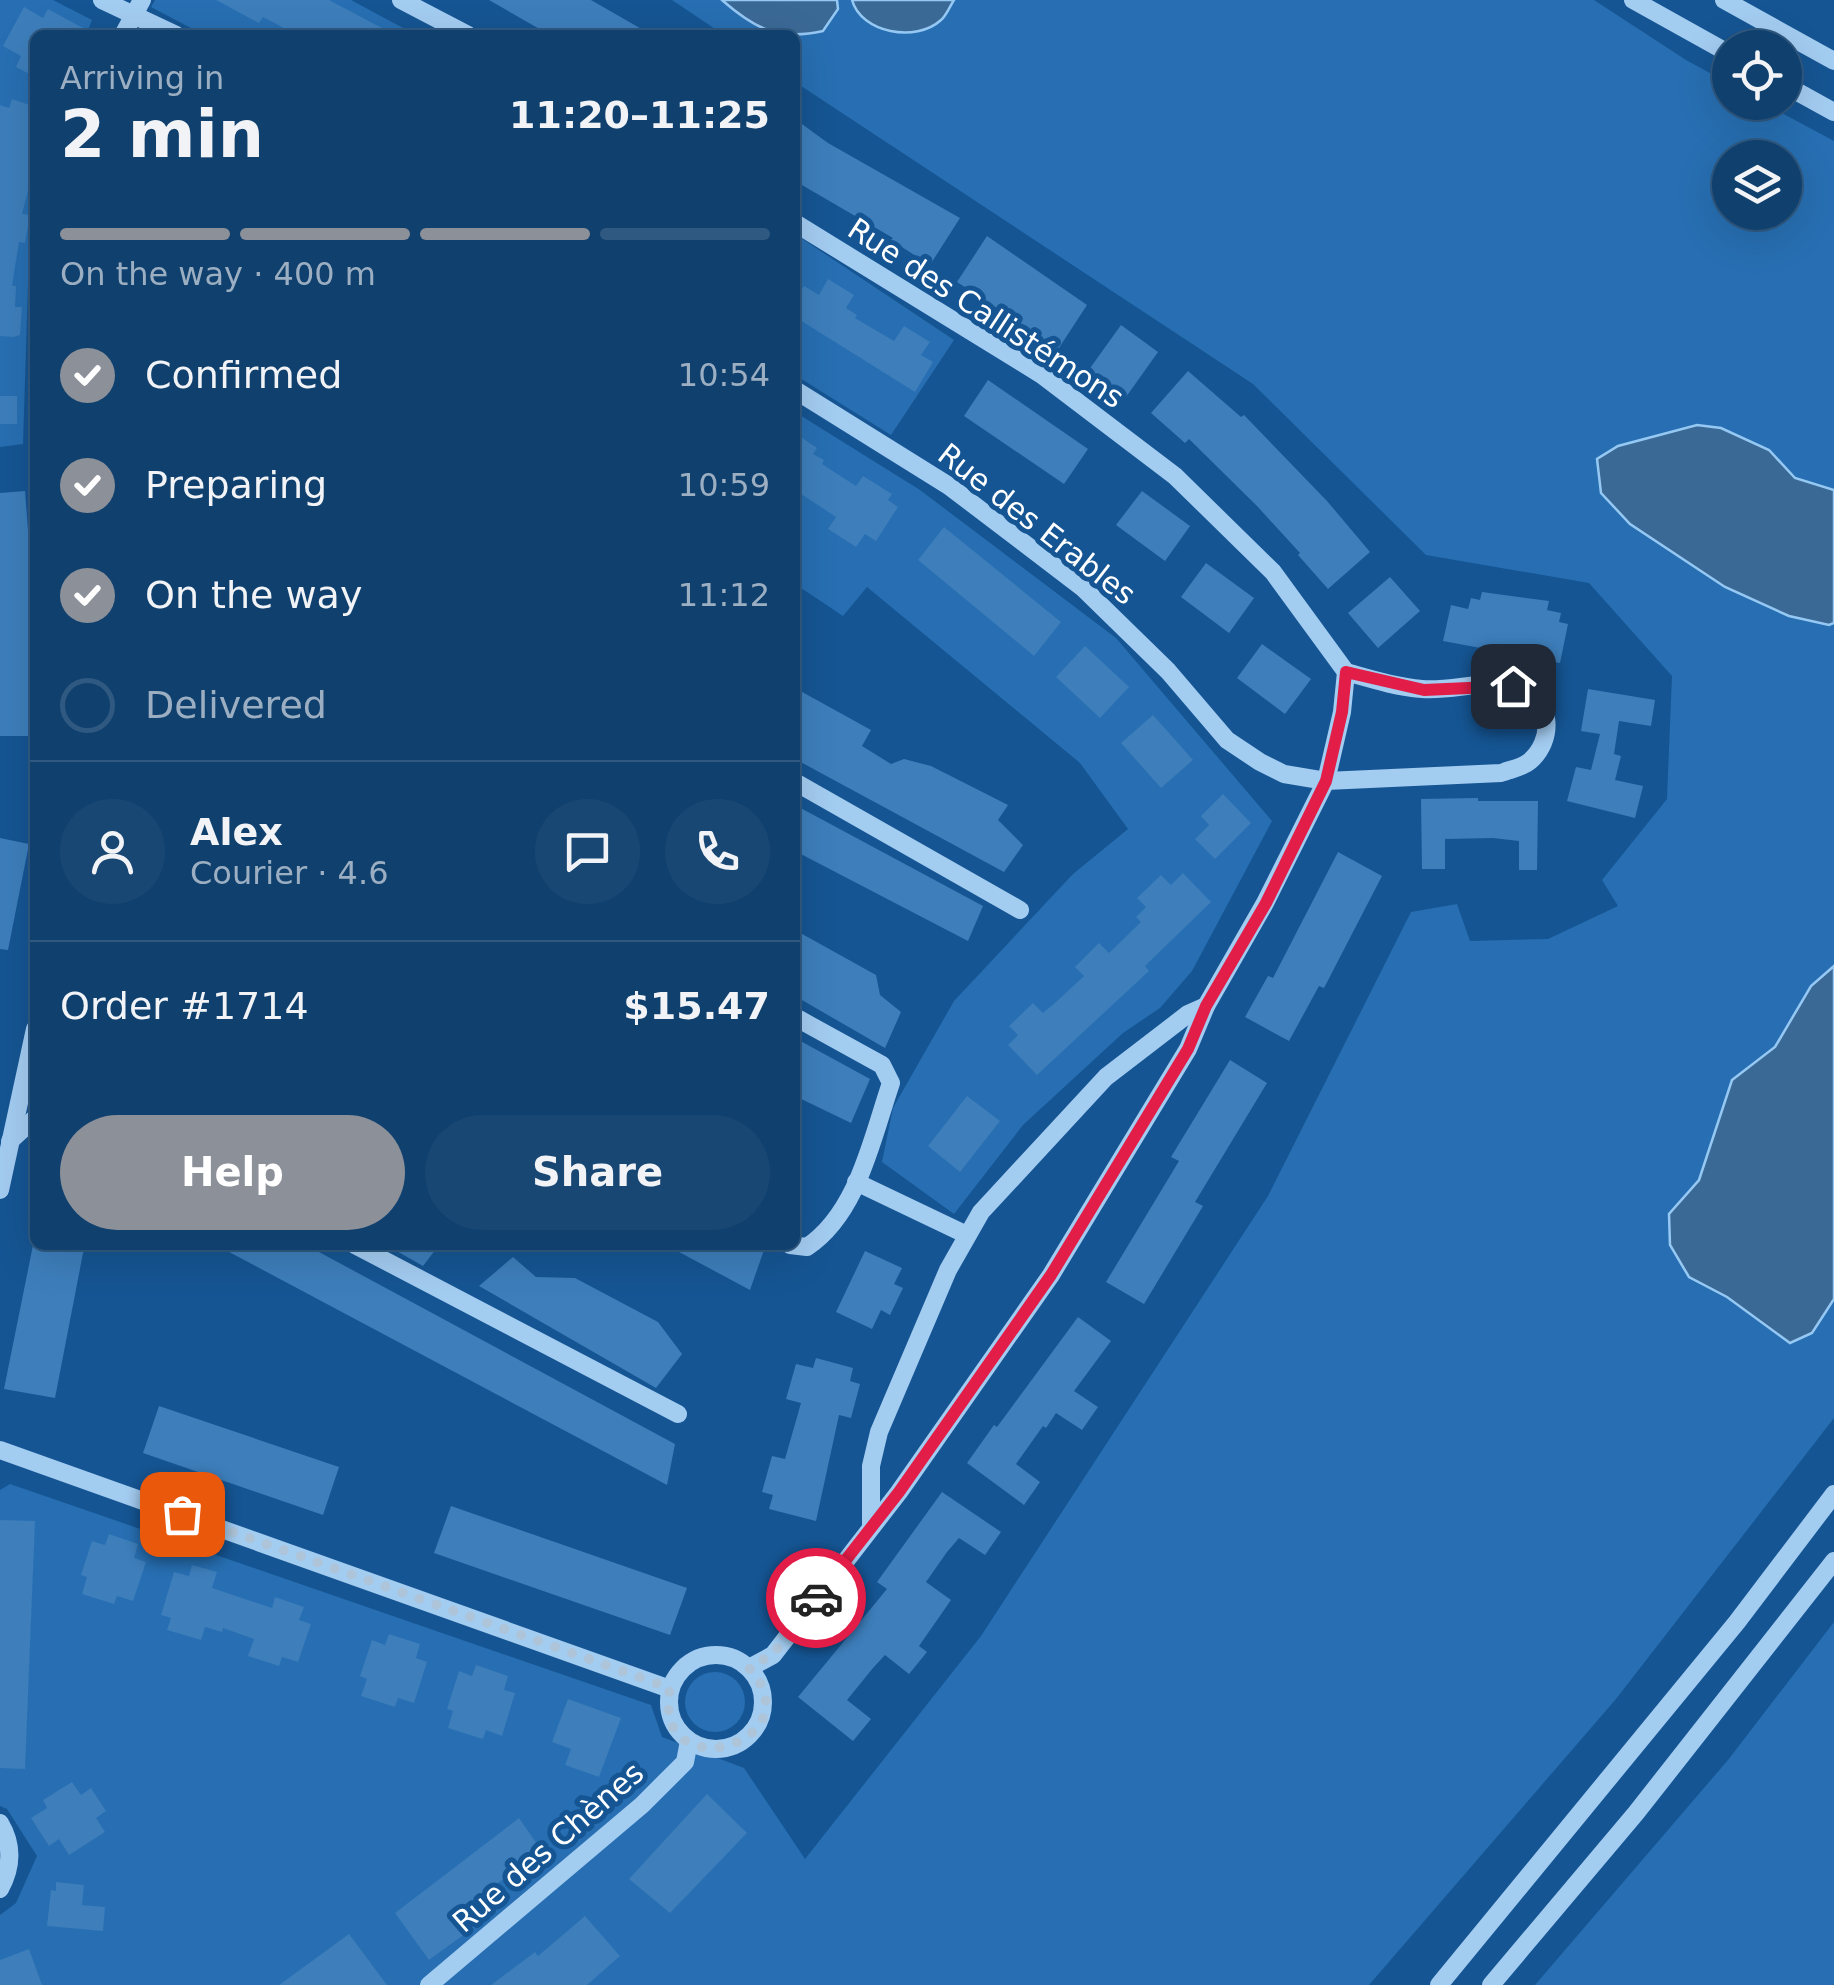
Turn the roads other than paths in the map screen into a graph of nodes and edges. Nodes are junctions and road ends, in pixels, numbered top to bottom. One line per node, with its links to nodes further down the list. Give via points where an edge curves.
1 (102, 0): 5 (street)
2 (402, 0): 8 (street)
3 (1633, 0): 9 (street)
4 (1724, 0): 10 (street)
5 (138, 7): 6 (street); 7 (street)
6 (126, 30)
7 (169, 30)
8 (459, 30)
9 (1712, 44)
10 (1834, 61)
11 (1802, 94): 12 (street)
12 (1834, 112)
13 (800, 226): 15 (street, Rue des Callistémons, via 1042,375 1175,476 1273,572)
14 (800, 393): 16 (street, Rue des Erables, via 949,486 1083,588 1228,740 1284,774)
15 (1346, 672): 16 (street); 16 (street, via 1424,690 1513,686 1542,705 1547,733 1534,758 1501,772)
16 (1326, 781): 19 (street)
17 (800, 785): 18 (street)
18 (1020, 910)
19 (1206, 1006): 26 (street, via 1106,1077 996,1192); 32 (street, via 1188,1049 1051,1275)
20 (800, 1021): 24 (street, via 888,1072 891,1083)
21 (30, 1052): 23 (street)
22 (30, 1123): 23 (street)
23 (10, 1142): 25 (street)
24 (856, 1182): 26 (street); 27 (street, via 831,1228)
25 (0, 1190)
26 (967, 1236): 32 (street, via 879,1432 871,1466)
27 (800, 1246)
28 (365, 1250): 29 (street)
29 (678, 1414)
30 (0, 1450): 35 (street)
31 (1834, 1494): 40 (street)
32 (871, 1526): 34 (street, via 773,1654)
33 (1834, 1561): 41 (street, via 1636,1813)
34 (749, 1668): 35 (street, via 730,1656 707,1655 687,1664); 36 (street, via 764,1703 753,1732 726,1748)
35 (670, 1688): 36 (street, via 671,1718)
36 (688, 1741): 39 (street, Rue des Chènes, via 685,1762 642,1804)
37 (0, 1823): 38 (street, via 10,1852)
38 (0, 1889)
39 (429, 1985)
40 (1438, 1985)
41 (1490, 1985)

